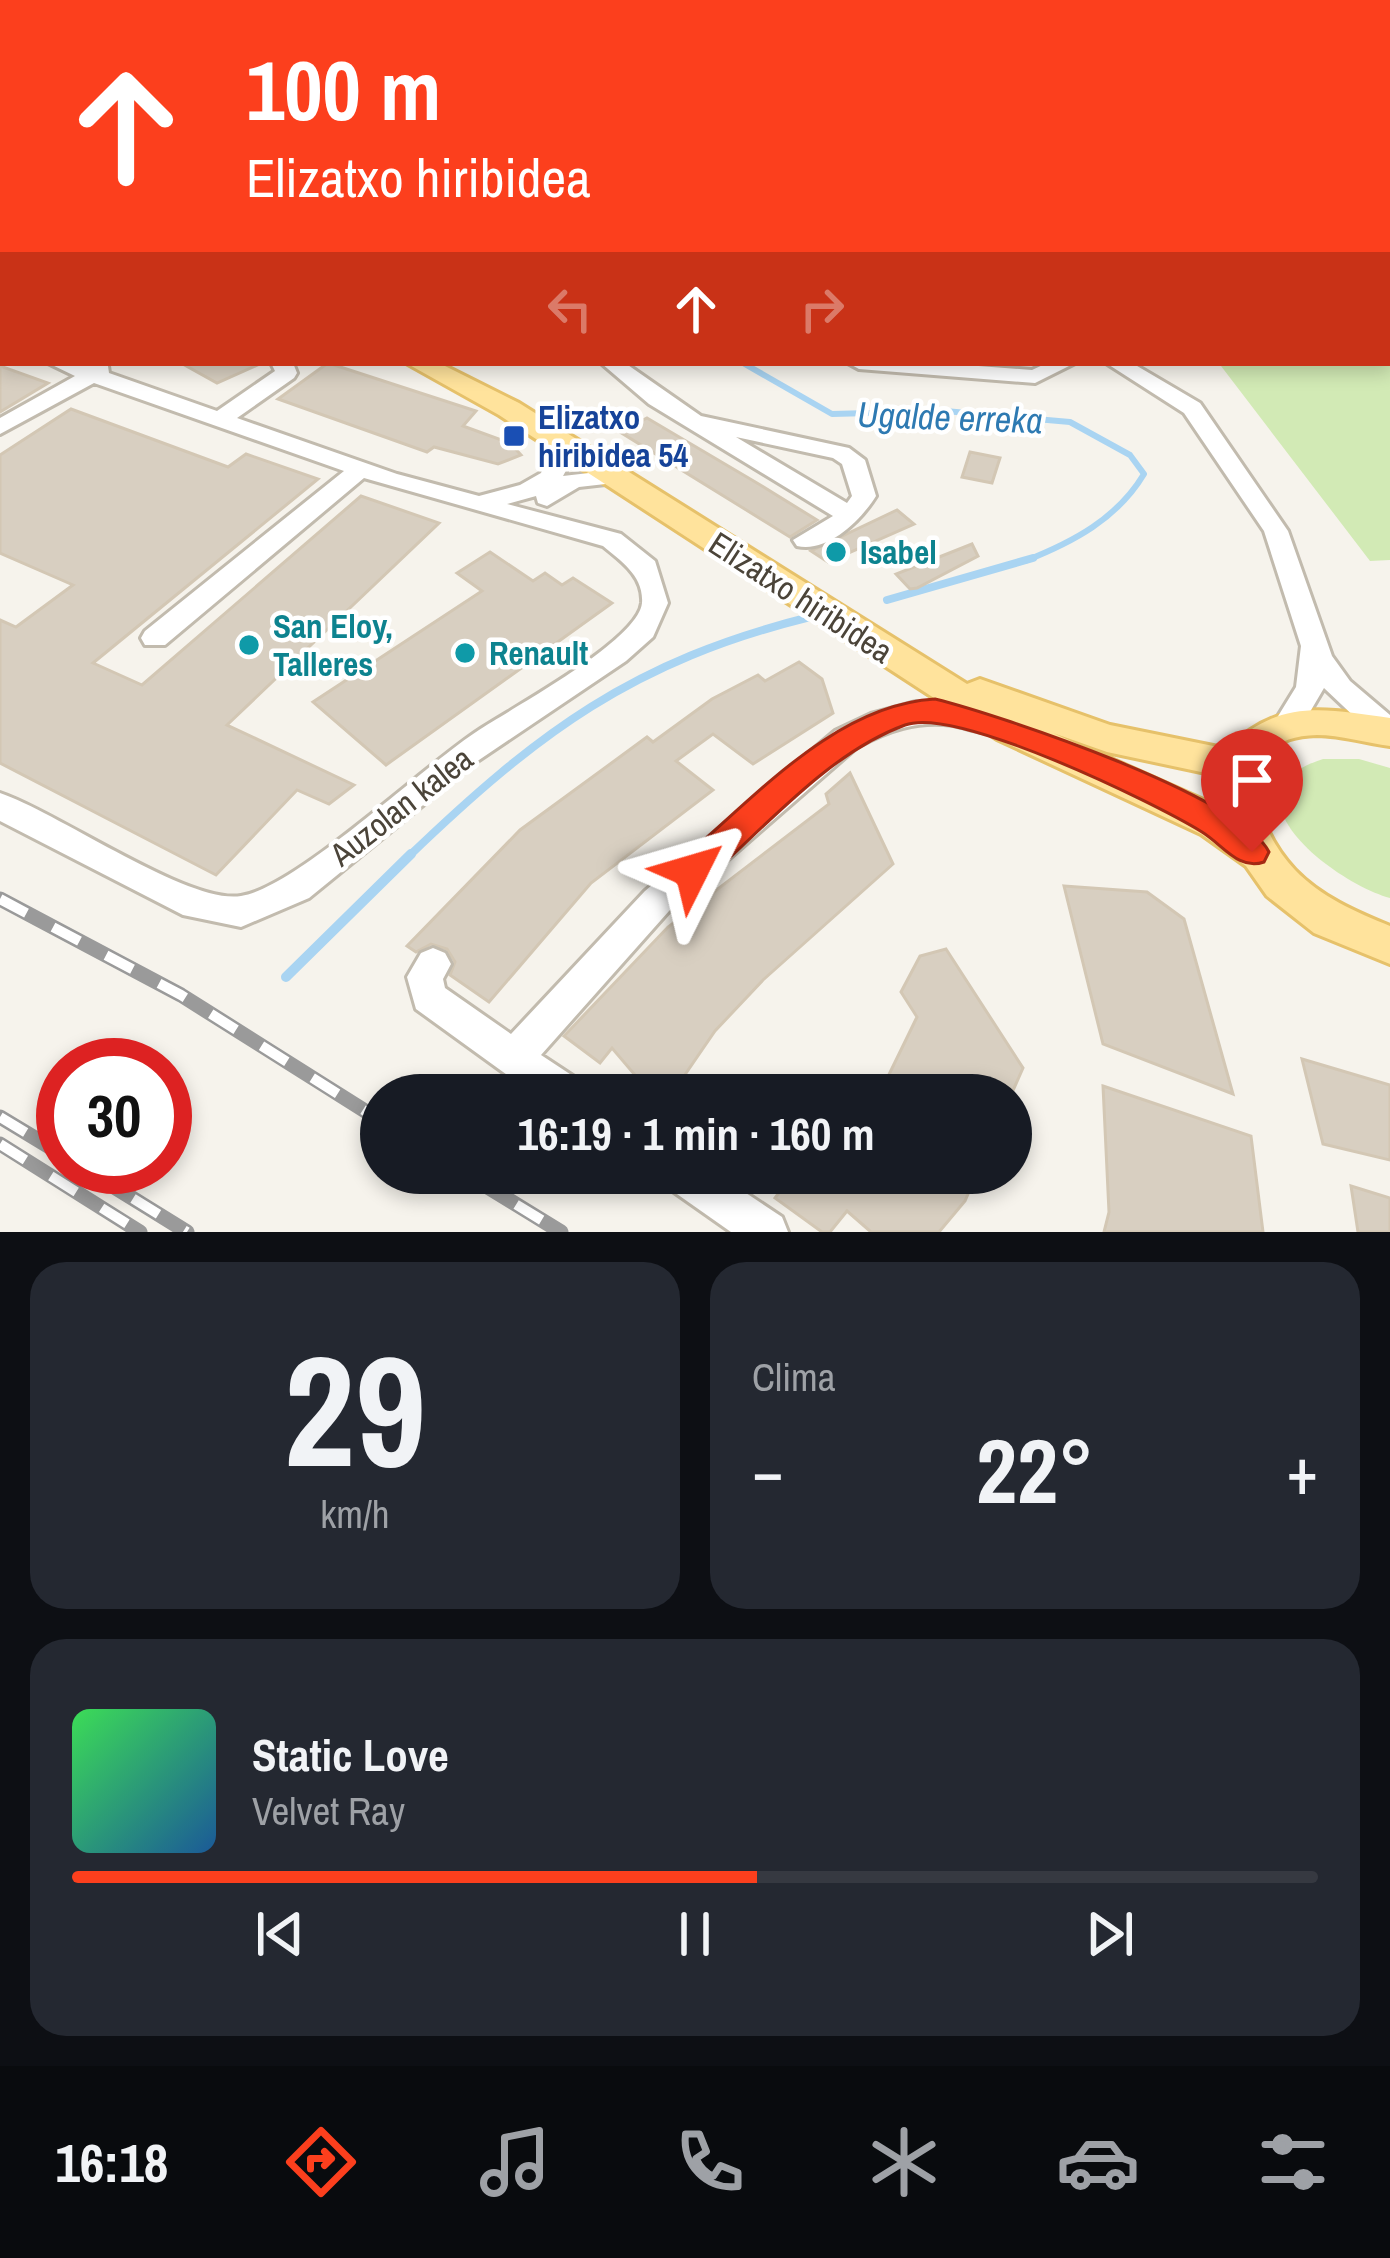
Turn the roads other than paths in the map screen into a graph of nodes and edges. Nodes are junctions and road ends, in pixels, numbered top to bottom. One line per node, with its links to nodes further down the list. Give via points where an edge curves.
1 (284, 366): 9 (street, via 286,373)
2 (425, 366): 12 (main road, Elizatxo hiribidea)
3 (443, 366): 24 (main road, Elizatxo hiribidea, via 517,404 904,652 992,698 1107,738)
4 (617, 366): 10 (street)
5 (897, 366): 6 (street, via 1035,377)
6 (1058, 366)
7 (1122, 366): 20 (street, via 1192,408 1276,531)
8 (103, 369): 9 (street, Auzolan kalea); 11 (street)
9 (219, 419): 13 (street, Auzolan kalea)
10 (694, 421): 16 (street); 16 (street, via 841,452 853,460 864,496)
11 (0, 427)
12 (563, 444): 14 (main road, Elizatxo hiribidea); 15 (street, via 559,469)
13 (361, 470): 15 (street, Auzolan kalea, via 464,496); 19 (street)
14 (615, 477): 15 (street, via 573,480); 22 (main road, Elizatxo hiribidea)
15 (531, 500): 17 (street, Auzolan kalea); 17 (street)
16 (851, 516): 18 (street)
17 (567, 526): 25 (street, Auzolan kalea, via 611,540 646,567 655,602 643,630 465,754 297,888 241,912 195,905)
18 (806, 540)
19 (154, 638)
20 (1313, 645): 21 (street, via 1310,688); 23 (street, via 1340,689)
21 (1287, 726): 23 (main road, via 1335,722); 24 (main road, via 1256,741)
22 (1010, 729): 26 (main road, Elizatxo hiribidea, via 1215,824); 29 (street, via 935,710 905,712 846,739 657,901)
23 (1390, 732)
24 (1238, 765): 26 (main road, via 1232,796)
25 (0, 806)
26 (1252, 852): 27 (main road, via 1293,896)
27 (1387, 945)
28 (433, 964): 29 (street, via 424,987 429,997)
29 (514, 1058): 30 (street)
30 (537, 1074)
31 (712, 1194): 32 (street)
32 (767, 1232)

